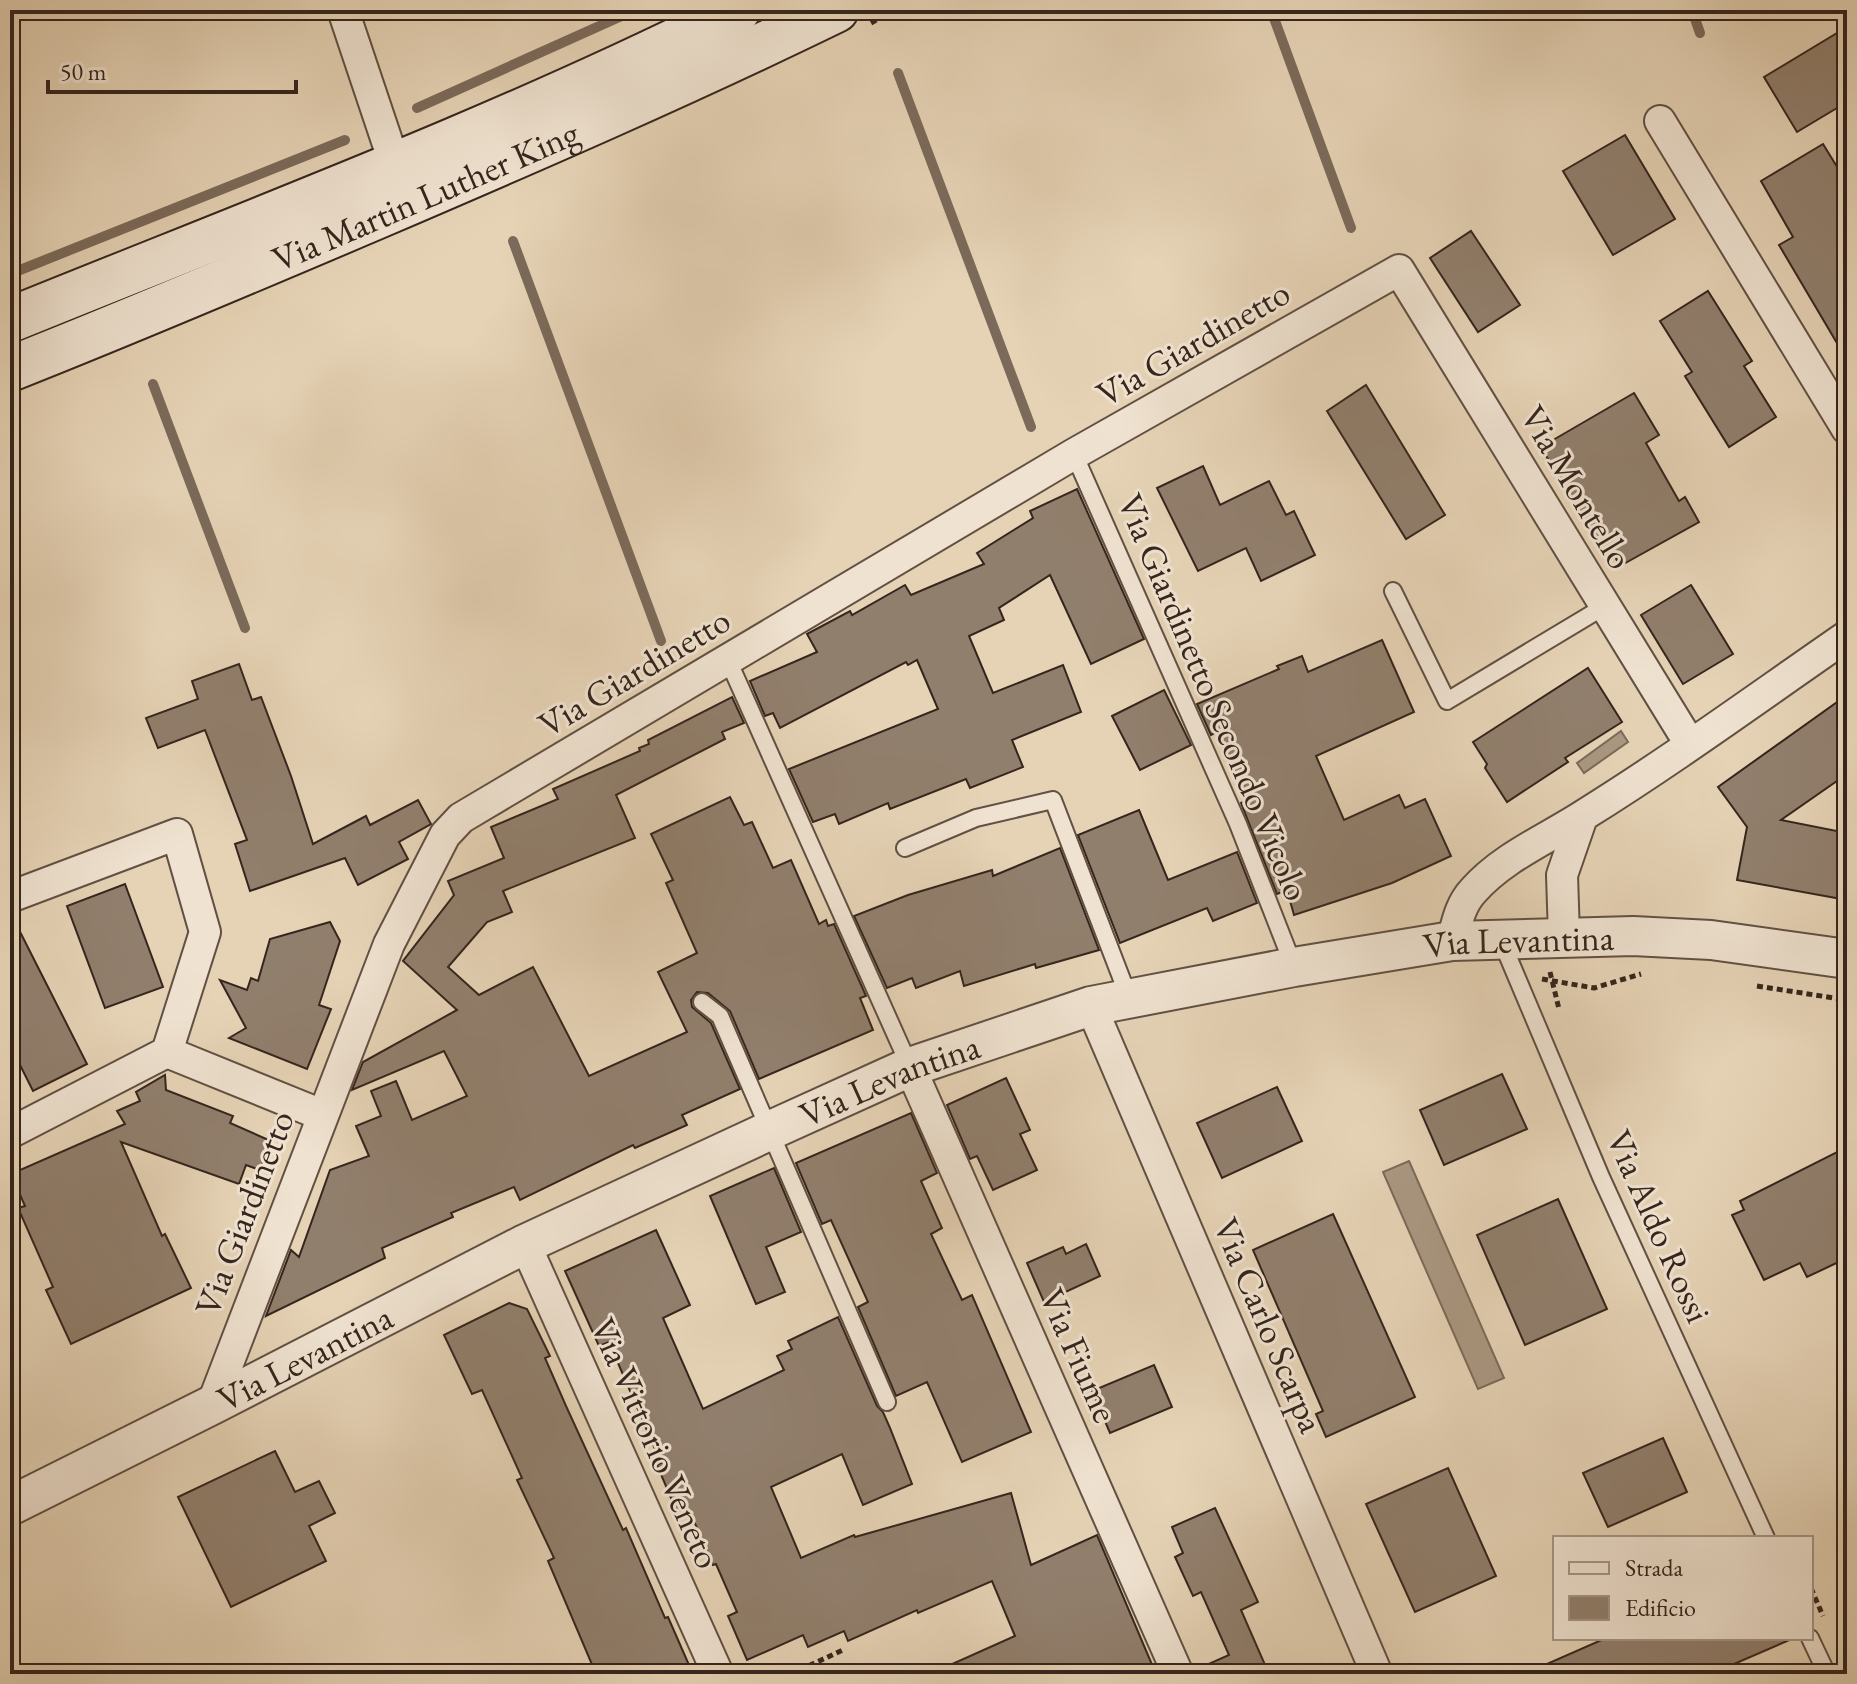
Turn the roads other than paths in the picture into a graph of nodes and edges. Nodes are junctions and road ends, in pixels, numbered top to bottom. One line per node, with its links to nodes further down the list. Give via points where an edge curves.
1 (343, 10): 5 (street, Via Martin Luther King)
2 (738, 10): 5 (main road, Via Martin Luther King, via 651,54)
3 (836, 10): 8 (main road, Via Martin Luther King, via 459,181)
4 (1660, 121): 9 (street)
5 (395, 165): 7 (main road, Via Martin Luther King)
6 (1399, 270): 10 (street, Via Giardinetto); 12 (street, Via Montello)
7 (10, 320)
8 (10, 369)
9 (1847, 429)
10 (1074, 454): 14 (street, Via Giardinetto); 23 (lane, Via Giardinetto Secondo Vicolo, via 1238,824)
11 (1393, 591): 12 (lane, via 1447,701)
12 (1605, 606): 15 (street, Via Montello)
13 (1847, 636): 15 (street)
14 (728, 660): 28 (lane); 29 (street, Via Giardinetto, via 453,826 389,944)
15 (1690, 744): 16 (street)
16 (1582, 817): 19 (street, via 1562,875); 21 (street, via 1520,853 1472,891 1460,909)
17 (905, 848): 24 (lane, via 976,818 1053,800)
18 (10, 897): 27 (street, via 177,834 205,932)
19 (1564, 936): 20 (street, Via Levantina); 22 (street, Via Levantina, via 1711,940)
20 (1500, 938): 21 (street, Via Levantina); 36 (lane, Via Aldo Rossi, via 1601,1177)
21 (1452, 941): 23 (street, Via Levantina)
22 (1847, 959)
23 (1294, 967): 24 (street, Via Levantina)
24 (1129, 998): 26 (street, Via Levantina)
25 (702, 1002): 30 (lane, via 720,1016)
26 (1091, 1006): 28 (street, Via Levantina); 40 (street, Via Carlo Scarpa)
27 (167, 1052): 29 (street); 31 (street)
28 (910, 1067): 30 (street, Via Levantina); 39 (street, Via Fiume)
29 (322, 1115): 34 (street, Via Giardinetto)
30 (771, 1130): 32 (street, Via Levantina); 33 (lane)
31 (10, 1133)
32 (525, 1244): 34 (street, Via Levantina); 38 (street, Via Vittorio Veneto)
33 (887, 1402)
34 (212, 1405): 35 (street, Via Levantina)
35 (10, 1506)
36 (1765, 1536)
37 (1811, 1640): 41 (lane)
38 (718, 1674)
39 (1178, 1674)
40 (1377, 1674)
41 (1827, 1674)

